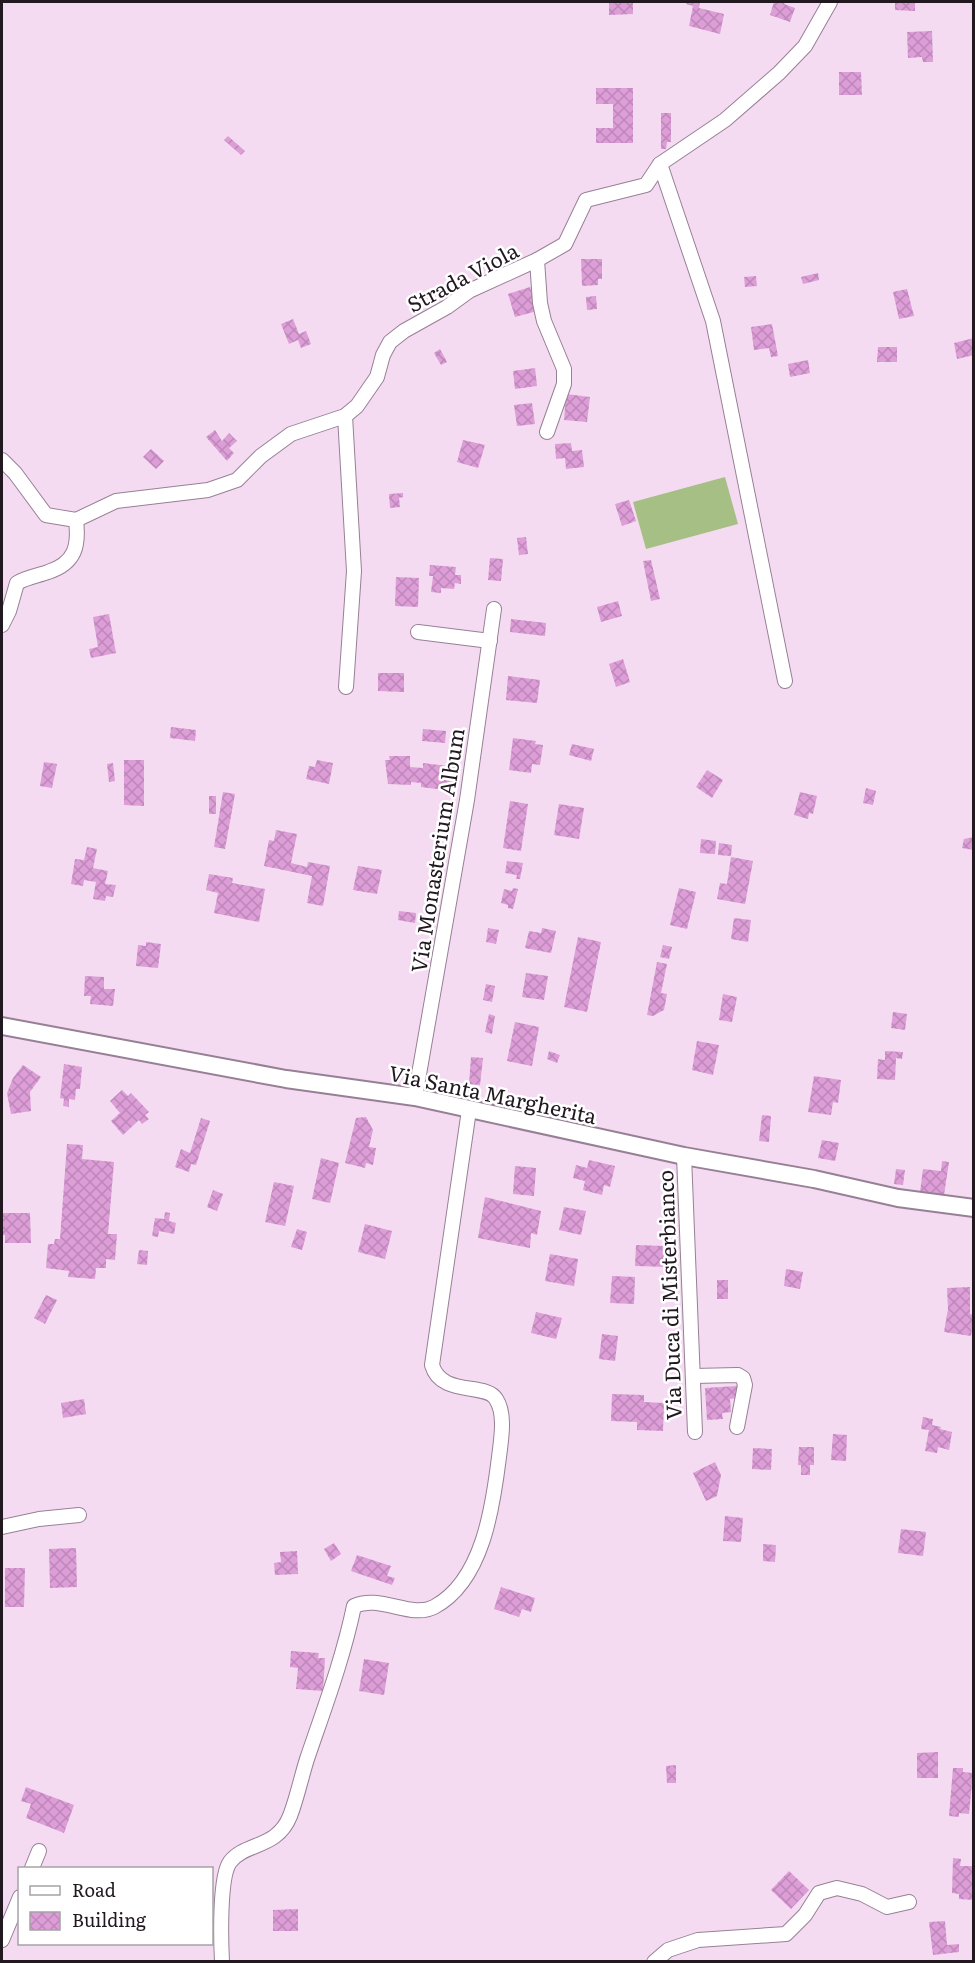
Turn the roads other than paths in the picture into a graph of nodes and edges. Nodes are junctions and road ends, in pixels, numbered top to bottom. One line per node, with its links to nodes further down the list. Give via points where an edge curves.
1 (830, 2): 2 (street, Strada Viola, via 805,46 779,73 725,120)
2 (660, 164): 3 (street, Strada Viola, via 646,185 586,200 565,244); 12 (street, via 713,321)
3 (537, 260): 4 (street, Strada Viola, via 469,291 390,342 377,377); 5 (street, via 544,321 564,369 564,384)
4 (345, 416): 7 (street, Strada Viola, via 291,434 237,480 208,490 116,501); 13 (street, via 354,571)
5 (548, 432)
6 (2, 460): 7 (street, via 46,515)
7 (76, 520): 9 (street, via 79,538 75,550 64,565 17,583)
8 (494, 609): 11 (street, Via Monasterium Album)
9 (2, 625)
10 (418, 632): 11 (street)
11 (490, 641): 15 (street, Via Monasterium Album, via 468,800)
12 (786, 681)
13 (346, 687)
14 (2, 1026): 15 (street, Via Santa Margherita, via 286,1079)
15 (415, 1097): 16 (street, Via Santa Margherita)
16 (469, 1110): 17 (street, Via Santa Margherita); 29 (street, via 432,1365 442,1380 493,1395 497,1400 500,1448 487,1530 461,1584 433,1608 405,1609 363,1602 354,1606 347,1642 290,1816 271,1839 229,1863 220,1920)
17 (684, 1156): 18 (street, Via Santa Margherita, via 898,1198); 19 (street, Via Duca di Misterbianco)
18 (974, 1208)
19 (693, 1376): 20 (street, via 743,1378); 21 (street, Via Duca di Misterbianco)
20 (737, 1427)
21 (695, 1432)
22 (80, 1515): 23 (street)
23 (2, 1527)
24 (39, 1851): 25 (street)
25 (33, 1867)
26 (909, 1902): 30 (street, via 888,1907 862,1894 837,1888 819,1893 805,1916 786,1934 698,1940 668,1950)
27 (18, 1903): 28 (street)
28 (2, 1940)
29 (222, 1962)
30 (654, 1962)

